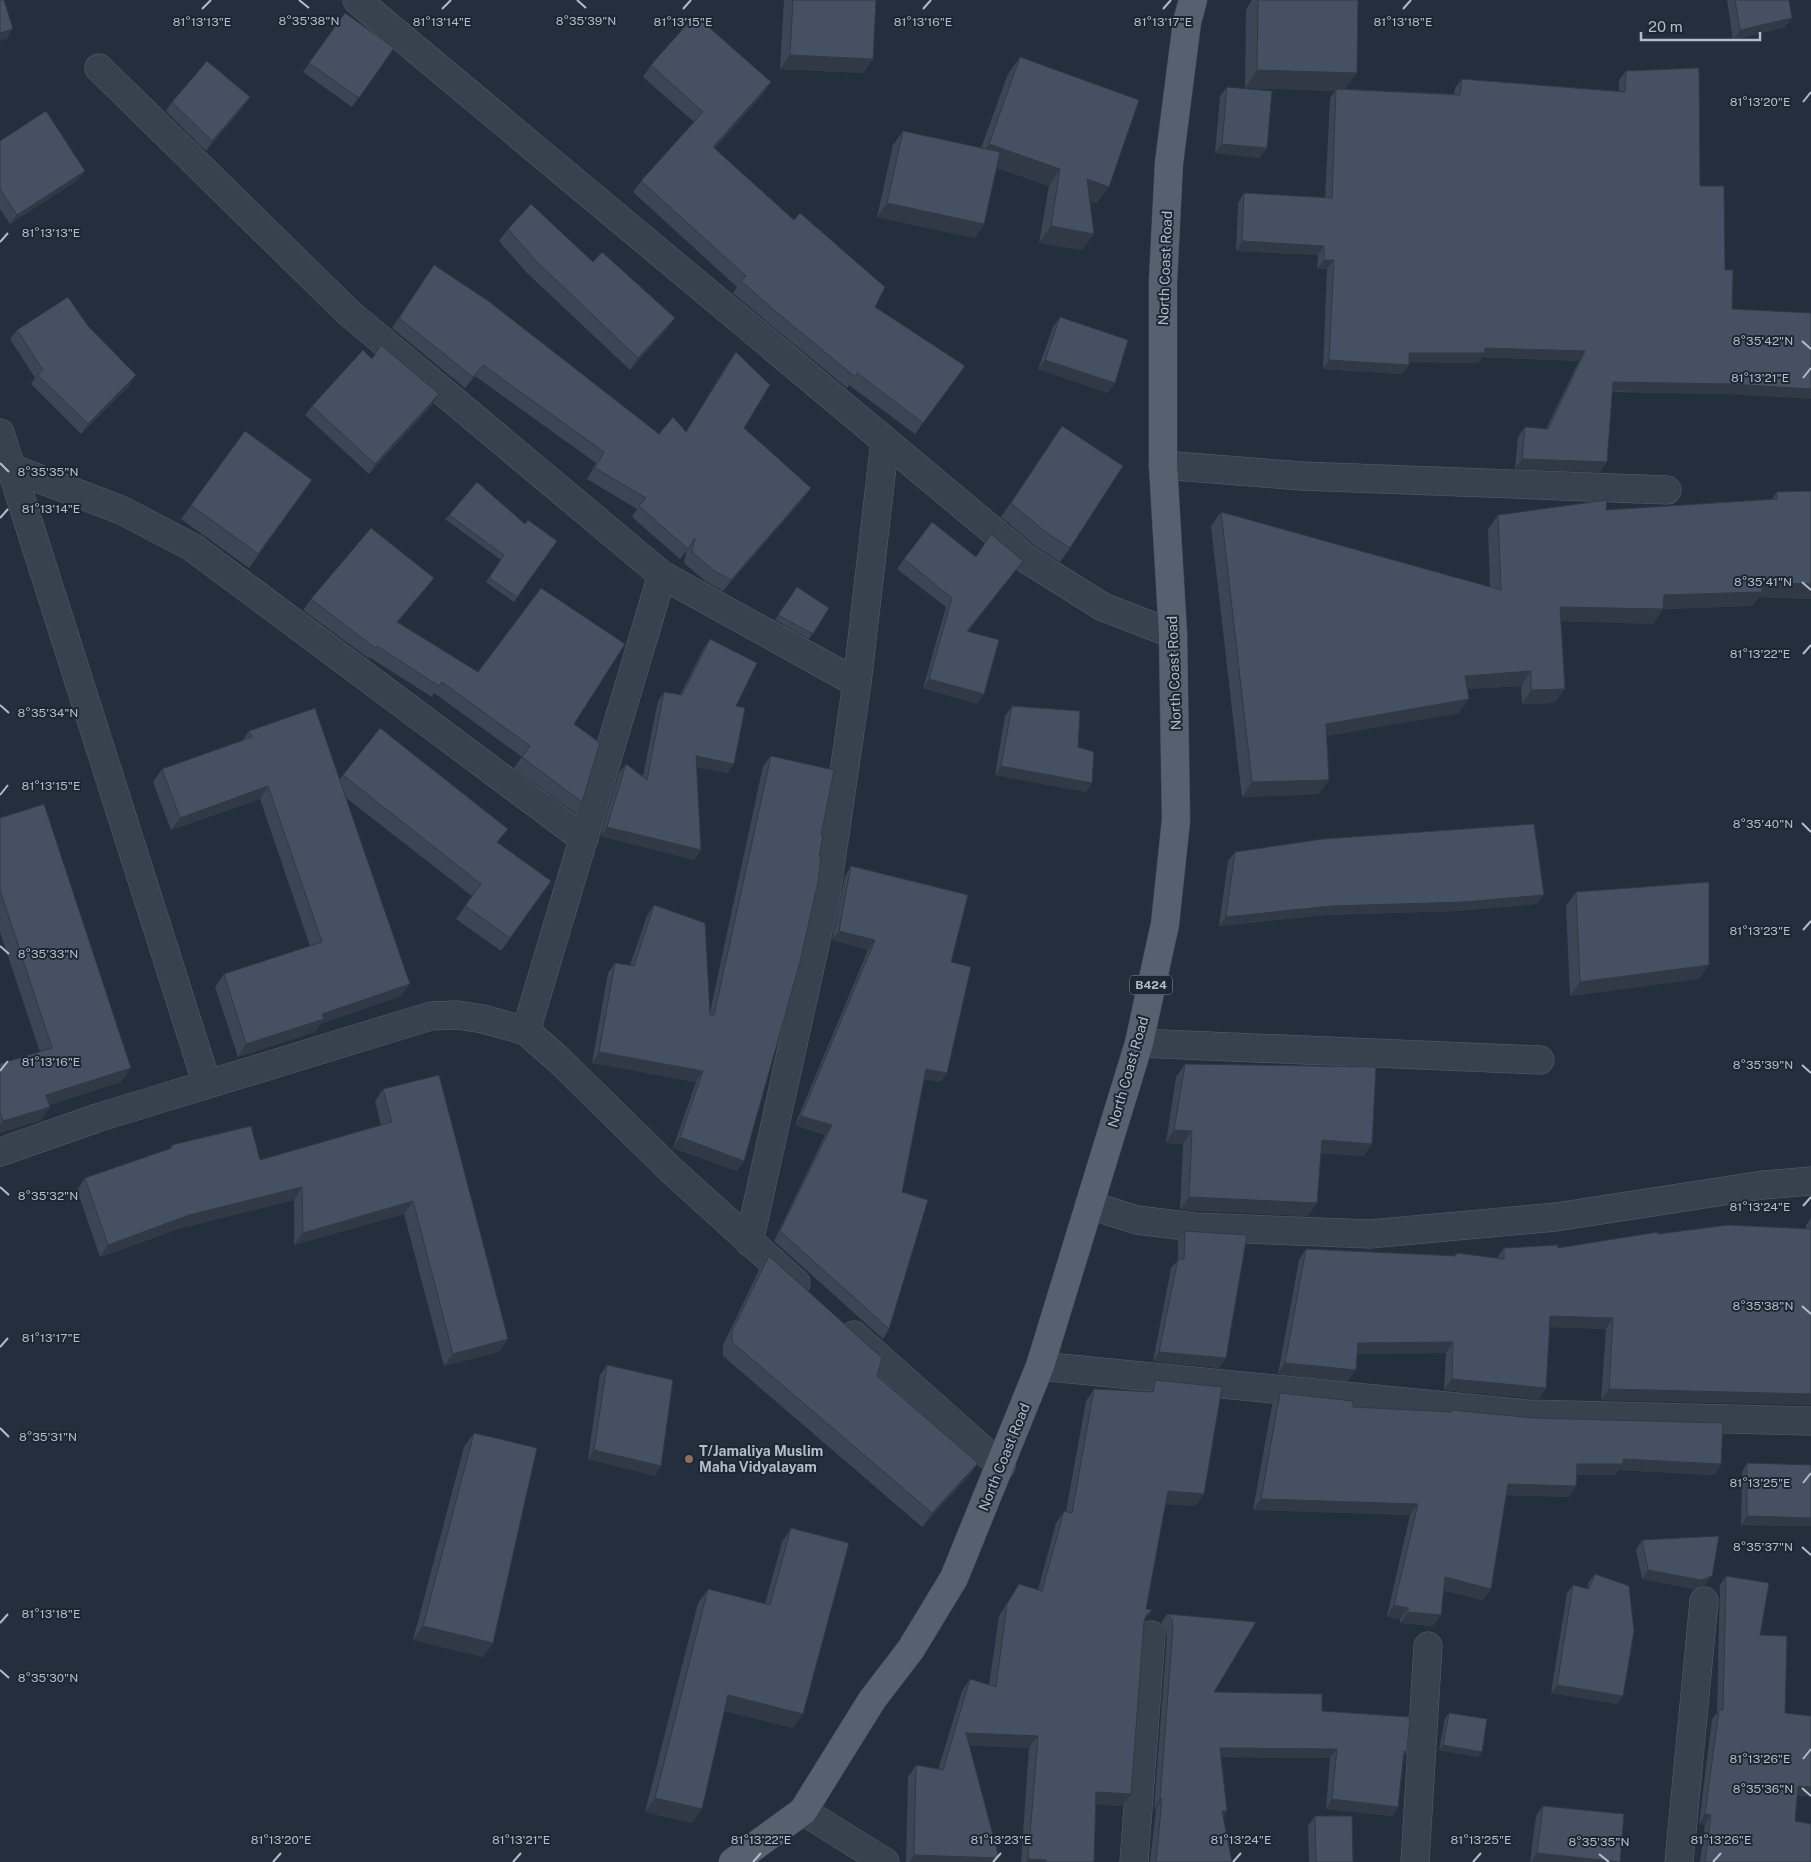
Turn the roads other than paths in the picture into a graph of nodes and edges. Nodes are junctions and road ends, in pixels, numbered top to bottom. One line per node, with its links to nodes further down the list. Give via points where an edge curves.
1 (357, 0): 5 (street)
2 (1193, 0): 6 (main road, North Coast Road / B424, via 1187,22 1169,163 1162,281)
3 (99, 68): 9 (street, via 349,313)
4 (0, 433): 7 (street)
5 (885, 441): 10 (street, via 1028,560 1103,607); 11 (street)
6 (1163, 465): 8 (street, via 1302,476); 10 (main road, North Coast Road / B424)
7 (11, 468): 12 (street, via 121,510 192,546); 16 (street)
8 (1667, 490)
9 (662, 575): 11 (street); 12 (street)
10 (1173, 634): 14 (main road, North Coast Road / B424, via 1176,820 1165,924)
11 (857, 683): 20 (street, via 826,895)
12 (584, 839): 13 (street)
13 (526, 1031): 16 (street, via 483,1019 431,1016); 20 (street)
14 (1139, 1043): 15 (street); 19 (main road, North Coast Road / B424)
15 (1540, 1060)
16 (207, 1084): 17 (street)
17 (0, 1152)
18 (1811, 1182): 19 (street, via 1763,1185 1556,1217 1370,1234 1194,1227 1136,1220)
19 (1089, 1205): 23 (main road, North Coast Road / B424)
20 (749, 1242): 21 (street)
21 (816, 1301)
22 (838, 1321): 25 (street)
23 (1040, 1366): 24 (street, via 1527,1414); 25 (main road, North Coast Road / B424)
24 (1811, 1421)
25 (1001, 1466): 29 (main road, North Coast Road / B424, via 954,1578 911,1649 872,1700)
26 (1704, 1601): 34 (street)
27 (1151, 1635): 32 (street)
28 (1428, 1646): 33 (street)
29 (803, 1812): 30 (main road, North Coast Road / B424); 31 (street)
30 (733, 1862)
31 (885, 1862)
32 (1134, 1862)
33 (1415, 1862)
34 (1679, 1862)

